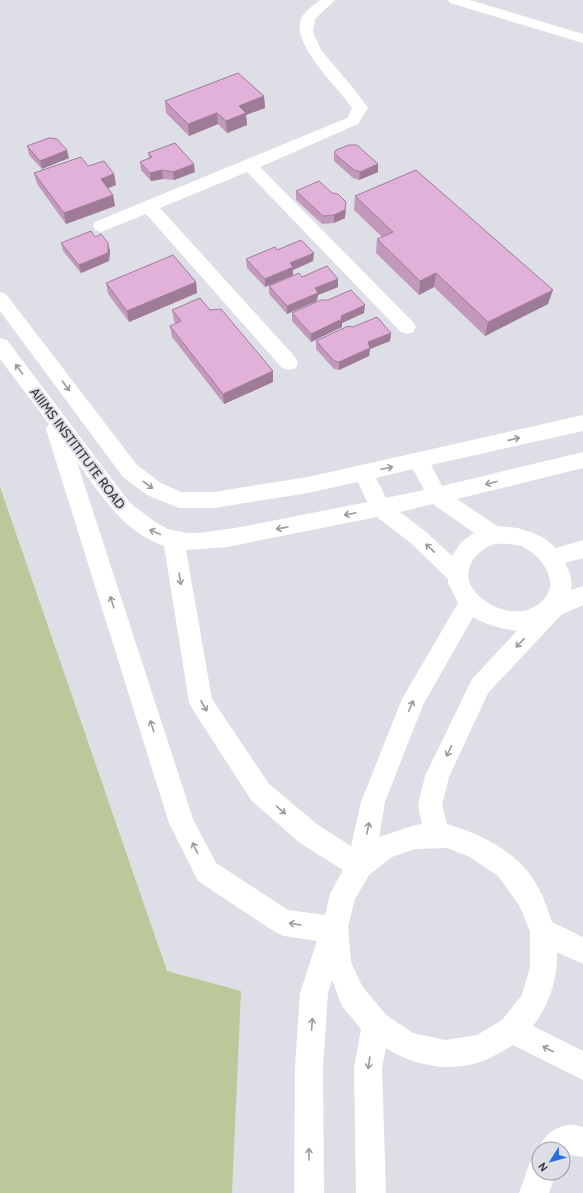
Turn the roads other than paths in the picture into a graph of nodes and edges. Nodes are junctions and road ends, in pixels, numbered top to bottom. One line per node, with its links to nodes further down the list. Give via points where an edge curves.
1 (328, 0): 4 (street, via 308,18 306,32 314,51 360,108 353,121)
2 (455, 0): 3 (street)
3 (583, 39)
4 (249, 165): 5 (street); 8 (street)
5 (150, 206): 6 (street); 10 (street)
6 (101, 226)
7 (0, 298): 15 (street, one-way to 15, via 130,471 154,489 179,500 214,500)
8 (408, 327)
9 (0, 344): 11 (street, AIIIMS INSTITITUTE ROAD, one-way to 9)
10 (289, 363)
11 (50, 412): 19 (street, AIIIMS INSTITITUTE ROAD, one-way to 11, via 148,529 123,509); 28 (street, one-way to 11, via 284,923 207,872 182,823)
12 (583, 423): 14 (street, one-way to 12)
13 (583, 460): 16 (street, AIIIMS INSTITITUTE ROAD, one-way to 16)
14 (419, 461): 15 (street, one-way to 14); 16 (street)
15 (364, 473): 17 (street)
16 (437, 496): 17 (street, AIIIMS INSTITITUTE ROAD); 18 (street)
17 (380, 508): 19 (street, AIIIMS INSTITITUTE ROAD, one-way to 19, via 210,541); 22 (street, one-way to 17, via 419,538)
18 (493, 536): 21 (street, via 510,535 526,539 541,547); 22 (street, via 479,540 467,549 460,561)
19 (174, 540): 27 (street, one-way to 27, via 201,702 260,792 309,834)
20 (583, 549): 21 (street)
21 (553, 558): 25 (street, via 560,572 562,587)
22 (458, 575): 24 (street, via 461,589)
23 (583, 595): 25 (street)
24 (470, 602): 25 (street, via 483,613 499,620 517,622 534,619); 27 (street, one-way to 24, via 373,802 395,744 414,699)
25 (553, 608): 26 (street, one-way to 26, via 480,686 437,776 430,805)
26 (438, 837): 27 (street, via 415,837 385,847); 29 (street, via 447,836 478,847 507,867 529,896)
27 (360, 866): 28 (street, via 343,894)
28 (334, 928): 31 (street, via 338,962 352,996); 37 (street, one-way to 28, via 309,1068 314,993)
29 (542, 930): 30 (street); 32 (street, via 544,967 534,1002)
30 (583, 951)
31 (376, 1025): 32 (street, via 408,1046 445,1054 481,1048); 38 (street, one-way to 38, via 368,1068)
32 (512, 1030): 33 (street, one-way to 32)
33 (583, 1066)
34 (564, 1141): 35 (street, via 572,1138)
35 (583, 1142)
36 (538, 1181): 39 (street)
37 (309, 1193)
38 (371, 1193)
39 (534, 1193)

